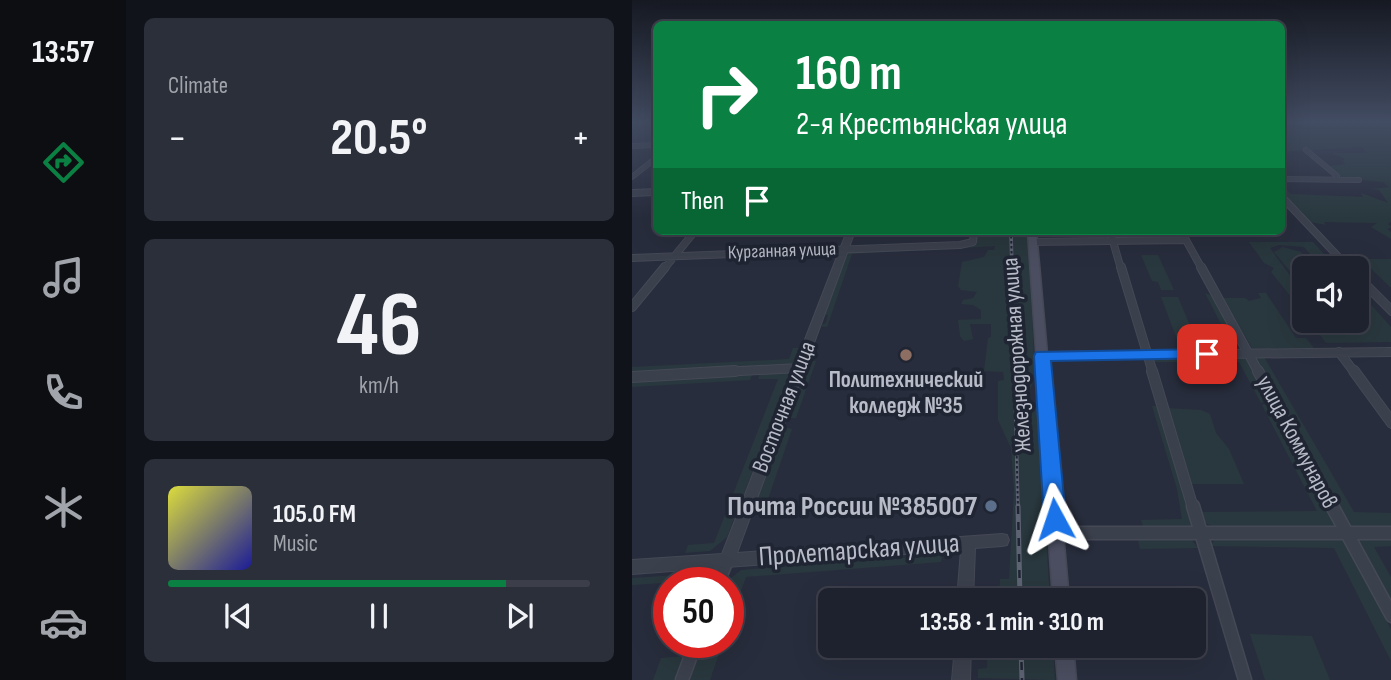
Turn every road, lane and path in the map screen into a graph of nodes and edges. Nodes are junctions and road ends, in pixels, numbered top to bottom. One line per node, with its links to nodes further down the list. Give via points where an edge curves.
1 (1312, 155): 5 (street, via 1337,176)
2 (653, 160): 3 (street)
3 (632, 177)
4 (1285, 179): 5 (street)
5 (1335, 179): 6 (street)
6 (1359, 180)
7 (653, 192): 8 (street)
8 (632, 193)
9 (1285, 200): 19 (street)
10 (691, 235): 18 (street)
11 (849, 235): 17 (street, Восточная улица)
12 (974, 235): 16 (street, Железнодорожная улица)
13 (1033, 236): 14 (street); 28 (main road, Железнодорожная улица)
14 (1111, 236): 15 (street); 27 (street)
15 (1184, 236): 26 (street, улица Коммунаров)
16 (973, 242): 17 (street, Курганная улица)
17 (844, 249): 18 (street, Курганная улица); 29 (street, Восточная улица)
18 (673, 256): 20 (street, Курганная улица); 22 (street)
19 (1338, 256)
20 (632, 258)
21 (1369, 288): 23 (street)
22 (632, 307)
23 (1391, 311)
24 (1339, 352): 25 (street); 26 (street); 31 (street)
25 (1391, 352)
26 (1248, 353): 27 (street); 35 (street, улица Коммунаров)
27 (1146, 355): 28 (street); 32 (street)
28 (1042, 356): 33 (main road, Железнодорожная улица)
29 (799, 368): 30 (street); 38 (street, Восточная улица)
30 (632, 377)
31 (1391, 423)
32 (1200, 532): 33 (street); 35 (street); 50 (street)
33 (1056, 533): 42 (main road, Железнодорожная улица)
34 (1391, 533): 35 (street)
35 (1346, 534): 43 (street, улица Коммунаров)
36 (1002, 540): 37 (street, Пролетарская улица)
37 (968, 542): 38 (street, Пролетарская улица); 41 (street)
38 (727, 560): 39 (street, Пролетарская улица); 40 (street, Восточная улица)
39 (632, 567)
40 (724, 567)
41 (966, 588)
42 (1060, 588)
43 (1391, 616)
44 (690, 658): 47 (street)
45 (962, 658): 48 (street)
46 (1065, 658): 49 (main road)
47 (682, 680)
48 (961, 680)
49 (1067, 680)
50 (1245, 680)

